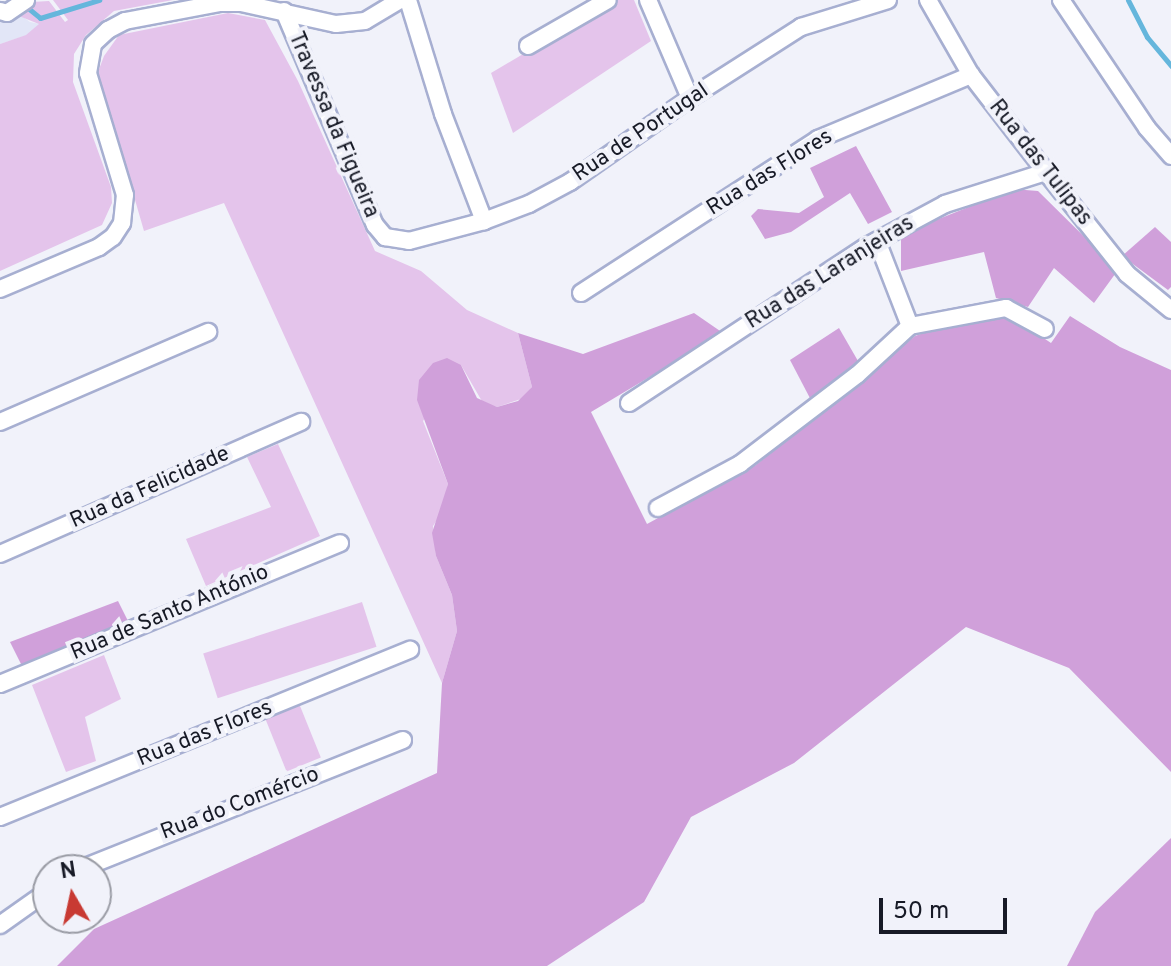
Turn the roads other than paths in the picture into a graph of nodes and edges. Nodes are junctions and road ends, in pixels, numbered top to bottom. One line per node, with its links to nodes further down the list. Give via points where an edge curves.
1 (26, 0): 9 (street)
2 (400, 0): 10 (street, via 365,21 336,24)
3 (408, 0): 16 (street)
4 (608, 0): 11 (street)
5 (648, 0): 13 (street)
6 (888, 0): 13 (street, Rua de Portugal, via 801,27)
7 (928, 0): 12 (street, Rua das Tulipas)
8 (1061, 0): 14 (street)
9 (6, 10)
10 (284, 11): 17 (street, Travessa da Figueira, via 334,135); 19 (street, via 231,2 195,6 125,21 99,38 90,53 89,82 125,195 122,223 99,247)
11 (528, 46)
12 (971, 75): 15 (street, Rua das Tulipas); 20 (street, Rua das Flores, via 818,139)
13 (690, 98): 16 (street, Rua de Portugal, via 570,182)
14 (1171, 156)
15 (1046, 172): 18 (street, Rua das Laranjeiras, via 945,204); 21 (street, Rua das Tulipas, via 1127,274)
16 (484, 221): 17 (street, Rua de Portugal, via 409,241)
17 (385, 237)
18 (877, 241): 22 (street); 25 (street, Rua das Laranjeiras)
19 (0, 289)
20 (581, 293)
21 (1171, 310)
22 (910, 326): 23 (street, via 1006,308); 28 (street, via 857,375 740,464)
23 (1045, 329)
24 (208, 332): 26 (street)
25 (629, 403)
26 (0, 422)
27 (301, 422): 30 (street, Rua da Felicidade)
28 (658, 508)
29 (340, 543): 32 (street, Rua de Santo António)
30 (0, 554)
31 (410, 650): 34 (street, Rua das Flores)
32 (0, 684)
33 (403, 740): 35 (street, Rua do Comércio)
34 (0, 817)
35 (112, 856)
36 (32, 902): 37 (street)
37 (0, 925)

